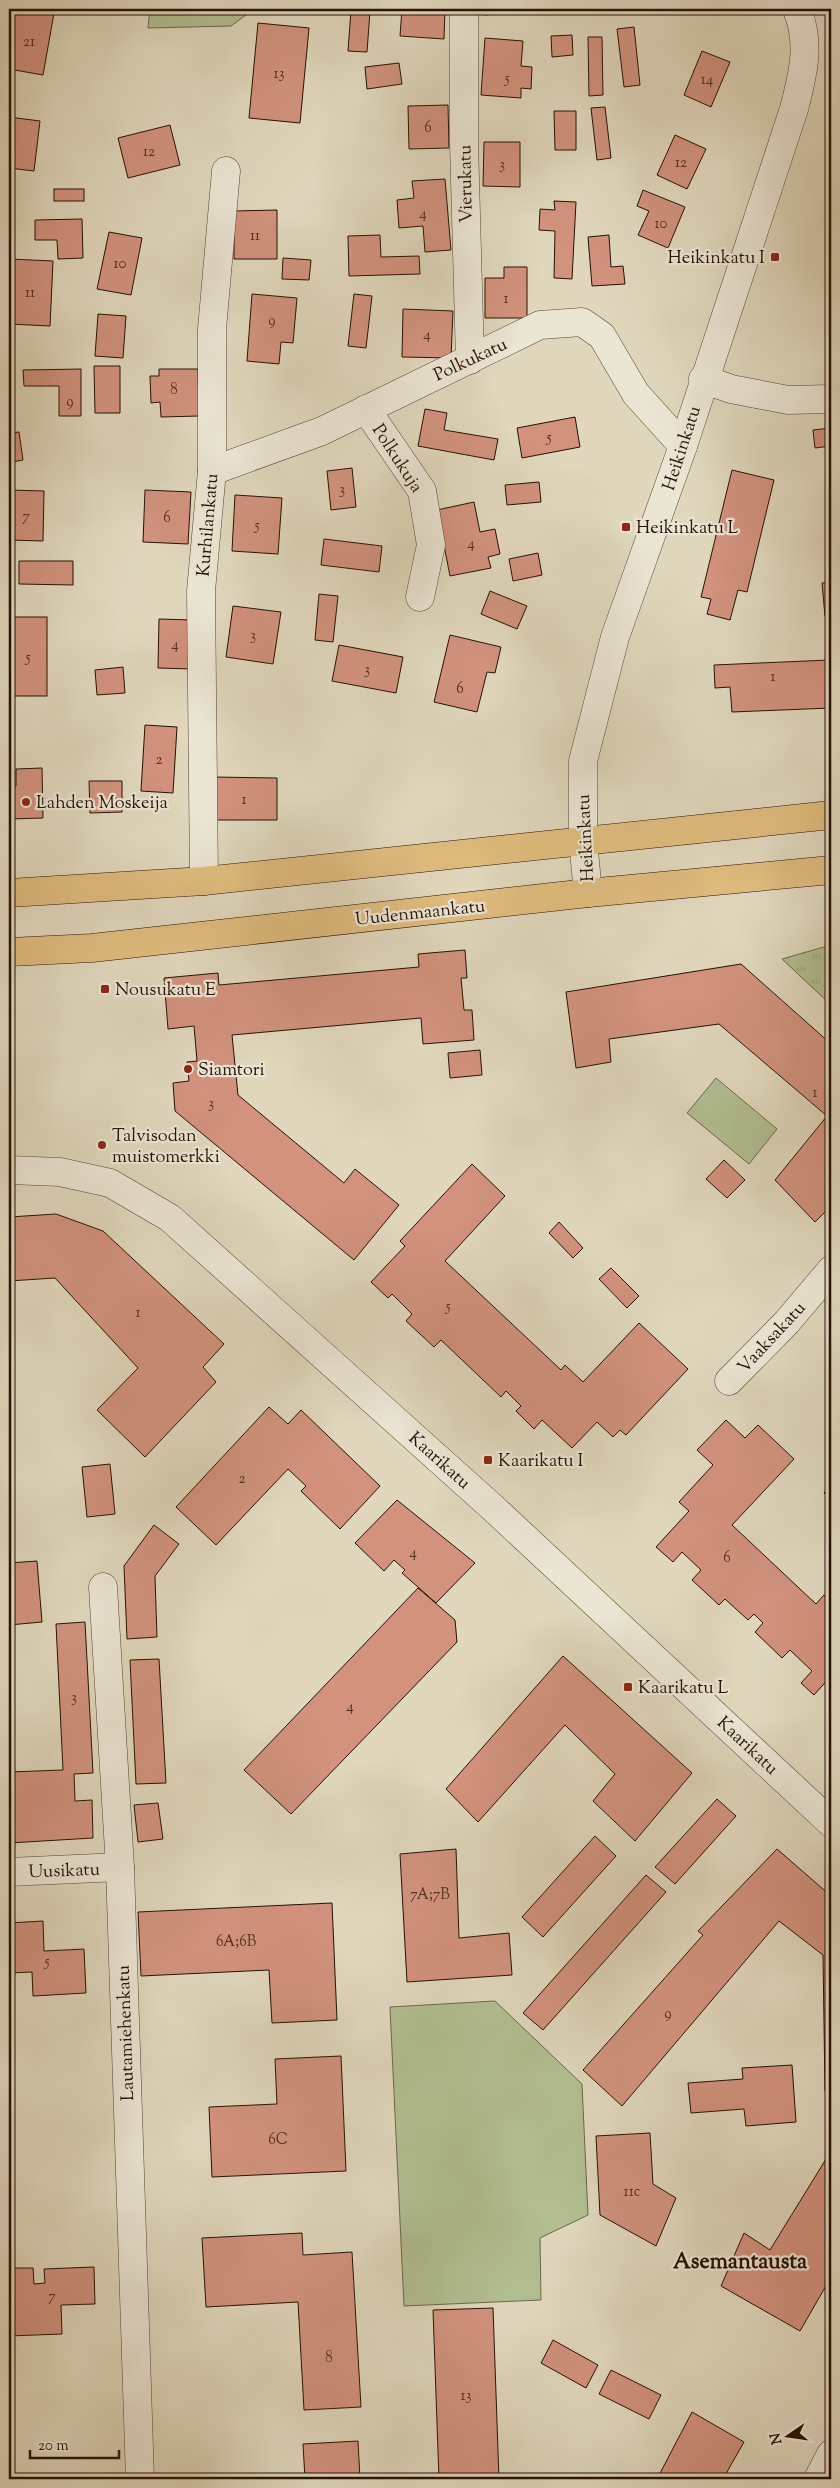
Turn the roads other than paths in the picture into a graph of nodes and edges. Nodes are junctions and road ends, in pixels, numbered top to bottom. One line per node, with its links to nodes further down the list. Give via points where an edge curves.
1 (464, 9): 4 (street, Vierukatu)
2 (797, 9): 5 (street, Heikinkatu, via 805,62 794,109)
3 (226, 171): 9 (street, Kurhilankatu, via 212,329)
4 (470, 360): 7 (street, Polkukatu); 8 (street, Polkukatu, via 540,325 582,322 602,336 636,394)
5 (703, 379): 6 (street, via 731,389 788,400); 8 (street, Heikinkatu)
6 (831, 399)
7 (366, 409): 9 (street, Polkukatu, via 322,431); 10 (street, Polkukuja, via 422,491 431,545)
8 (683, 446): 12 (street, Heikinkatu, via 615,637 583,761)
9 (212, 471): 14 (street, Kurhilankatu, via 201,591)
10 (420, 597)
11 (831, 815): 12 (main road)
12 (582, 841): 14 (main road); 16 (street, Heikinkatu)
13 (831, 870): 16 (main road, Uudenmaankatu)
14 (204, 881): 15 (main road)
15 (9, 893)
16 (588, 893): 17 (main road, Uudenmaankatu, via 110,946)
17 (9, 952)
18 (9, 1170): 22 (street, Kaarikatu, via 60,1172 110,1183 170,1218 492,1507)
19 (831, 1270): 20 (street, Vaaksakatu, via 787,1322)
20 (729, 1381)
21 (103, 1587): 23 (street, Lautamiehenkatu)
22 (831, 1823)
23 (120, 1868): 24 (street, Uusikatu); 26 (street, Lautamiehenkatu)
24 (9, 1872)
25 (831, 2454): 27 (street)
26 (140, 2479)
27 (818, 2479)

